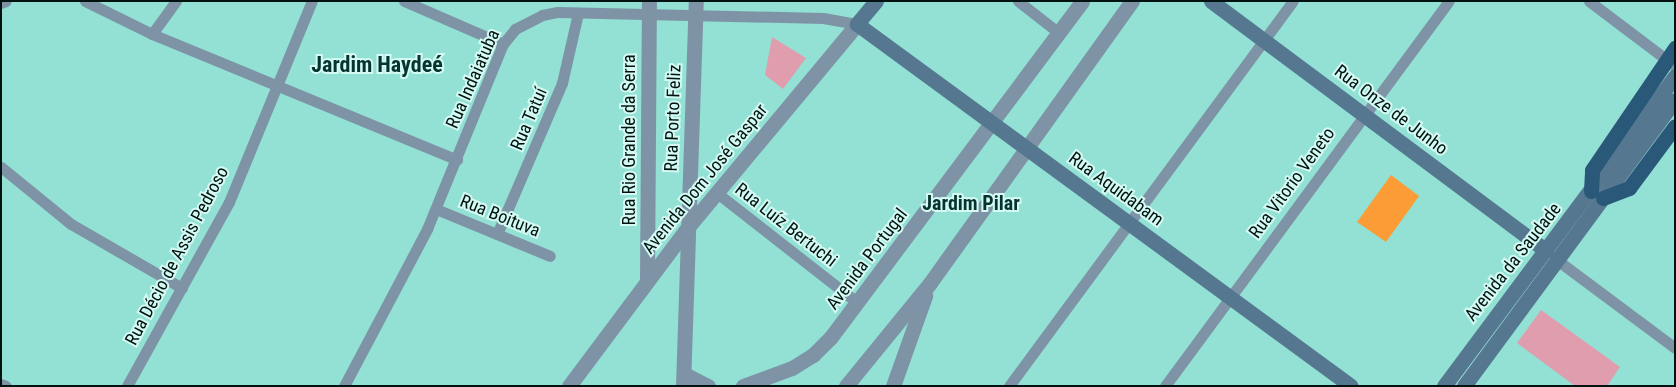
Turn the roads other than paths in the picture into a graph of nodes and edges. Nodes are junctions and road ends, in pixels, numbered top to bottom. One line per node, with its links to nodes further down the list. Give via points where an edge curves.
1 (6, 1): 14 (street)
2 (85, 1): 20 (street)
3 (176, 1): 20 (street)
4 (312, 1): 25 (street, Rua Décio de Assis Pedroso)
5 (404, 1): 22 (street)
6 (876, 1): 18 (main road, Avenida Dom José Gaspar)
7 (1018, 1): 19 (street)
8 (1082, 1): 19 (street, Avenida Portugal)
9 (1132, 1): 30 (street)
10 (1211, 1): 21 (main road, Rua Onze de Junho)
11 (1293, 1): 21 (street)
12 (1449, 1): 27 (street, Rua Vitorio Veneto)
13 (1589, 1): 23 (street)
14 (1, 3)
15 (649, 8): 16 (street, Rua Indaiatuba); 17 (street, Rua Indaiatuba); 42 (street, Rua Rio Grande da Serra)
16 (696, 8): 18 (street, Rua Indaiatuba, via 837,19); 38 (street, Rua Porto Feliz)
17 (578, 13): 22 (street, Rua Indaiatuba, via 558,12 527,21 515,29); 39 (street, Rua Tatuí, via 562,83)
18 (857, 24): 28 (main road, Rua Aquidabam); 34 (street, Avenida Dom José Gaspar)
19 (1059, 33): 28 (street, Avenida Portugal)
20 (152, 34): 25 (street)
21 (1266, 40): 27 (main road, Rua Onze de Junho); 37 (street)
22 (503, 44): 31 (street, Rua Indaiatuba)
23 (1672, 58): 35 (highway, via 1592,170)
24 (1675, 76): 32 (main road)
25 (278, 87): 31 (street); 44 (street, Rua Décio de Assis Pedroso, via 229,202)
26 (1675, 100): 32 (main road)
27 (1365, 113): 40 (main road, Rua Onze de Junho); 45 (street, Rua Vitorio Veneto)
28 (994, 122): 30 (main road, Rua Aquidabam); 46 (street, Avenida Portugal)
29 (1675, 126): 35 (highway, via 1629,188)
30 (1028, 148): 37 (main road, Rua Aquidabam); 43 (street)
31 (457, 160): 36 (street, Rua Indaiatuba)
32 (1620, 165): 35 (main road, Avenida da Saudade)
33 (1, 167): 44 (street, via 71,224)
34 (716, 193): 38 (street, Avenida Dom José Gaspar); 46 (street, Rua Luíz Bertuchi)
35 (1597, 195): 40 (main road, Avenida da Saudade)
36 (436, 209): 39 (street, Rua Boituva); 54 (street, Rua Indaiatuba)
37 (1130, 222): 45 (main road, Rua Aquidabam); 60 (street)
38 (688, 228): 42 (street, Avenida Dom José Gaspar); 50 (street, Rua Porto Feliz)
39 (497, 234): 41 (street, Rua Boituva)
40 (1551, 255): 48 (street, Rua Onze de Junho); 63 (main road, Avenida da Saudade); 64 (main road, Avenida da Saudade)
41 (550, 256)
42 (647, 279): 55 (street, Avenida Dom José Gaspar)
43 (930, 283): 47 (street); 49 (street)
44 (182, 288): 53 (street, Rua Décio de Assis Pedroso)
45 (1231, 296): 61 (street, Rua Vitorio Veneto); 62 (main road, Rua Aquidabam)
46 (858, 303): 57 (street, Avenida Portugal, via 813,355 792,368)
47 (890, 334): 49 (street); 58 (street)
48 (1675, 348)
49 (904, 355): 59 (street)
50 (683, 380): 56 (street)
51 (1, 384): 52 (street)
52 (6, 386)
53 (127, 386)
54 (344, 386)
55 (569, 386)
56 (708, 386)
57 (743, 386)
58 (846, 386)
59 (894, 386)
60 (1009, 386)
61 (1165, 386)
62 (1351, 386)
63 (1444, 386)
64 (1464, 386)

